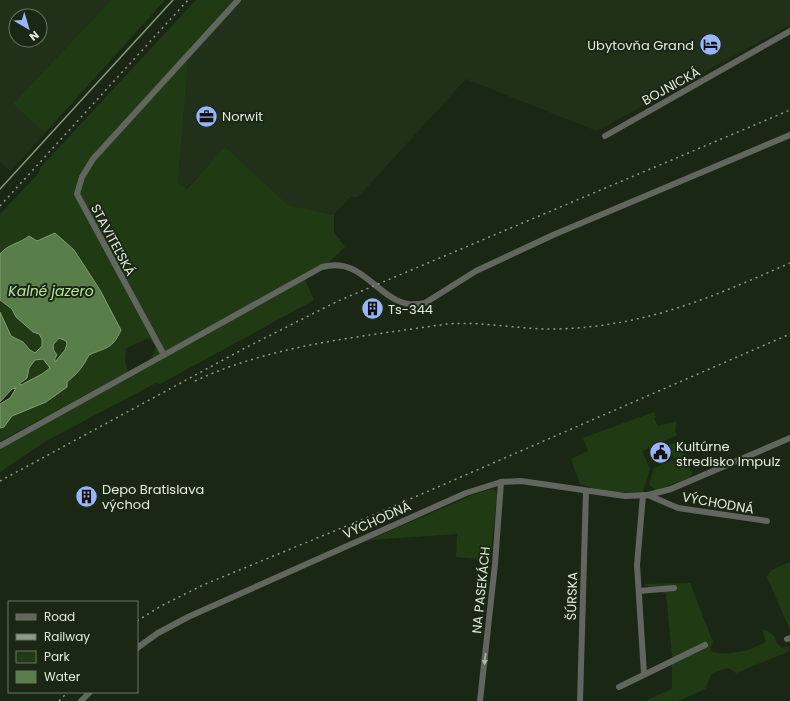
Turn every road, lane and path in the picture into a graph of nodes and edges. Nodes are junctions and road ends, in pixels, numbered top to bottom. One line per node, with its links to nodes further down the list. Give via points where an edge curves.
1 (238, 0): 5 (street, STAVITEĽSKÁ, via 93,159 82,176 77,194)
2 (790, 31): 4 (street, BOJNICKÁ)
3 (790, 135): 5 (street, via 553,235 476,271 425,303 415,305 397,302 363,274 351,268 332,264 322,267)
4 (605, 136)
5 (164, 355): 7 (street)
6 (790, 438): 10 (street, via 671,489)
7 (0, 446)
8 (501, 482): 9 (street, VÝCHODNÁ, via 534,483); 15 (street, VÝCHODNÁ, via 466,493 188,617); 20 (street, NA PASEKÁCH, one-way to 20)
9 (586, 491): 10 (street, VÝCHODNÁ, via 626,496); 21 (street, ŠÚRSKA)
10 (646, 495): 11 (street, VÝCHODNÁ, via 678,508); 13 (street, via 637,565)
11 (767, 521)
12 (674, 588): 13 (street)
13 (639, 591): 16 (street)
14 (705, 645): 16 (street)
15 (138, 647)
16 (644, 674): 17 (street)
17 (619, 687)
18 (89, 693): 19 (street)
19 (81, 701)
20 (480, 701)
21 (580, 701)

